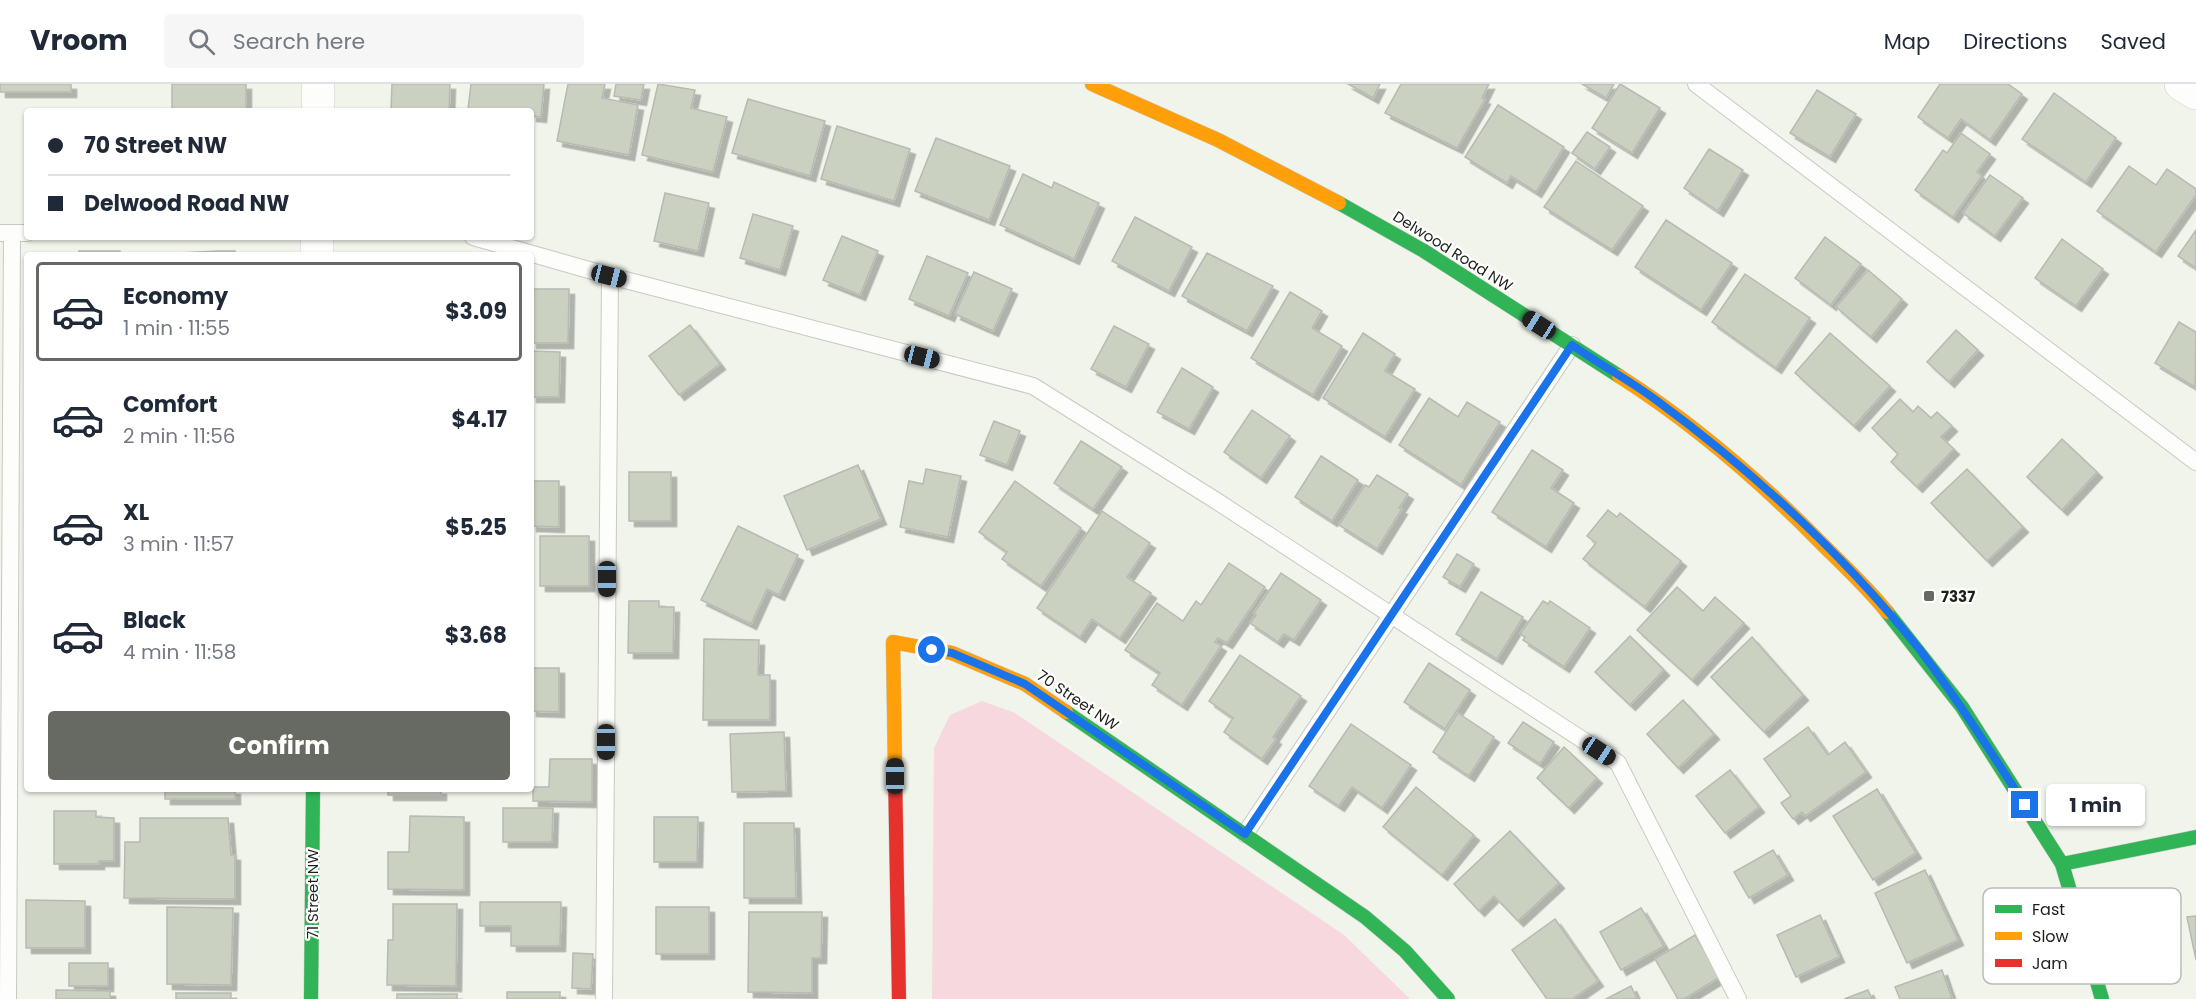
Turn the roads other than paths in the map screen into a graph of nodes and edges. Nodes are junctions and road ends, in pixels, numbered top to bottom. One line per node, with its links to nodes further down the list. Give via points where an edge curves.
1 (318, 84): 6 (street)
2 (1092, 84): 12 (street, Delwood Road NW, via 1218,140 1322,193 1424,251)
3 (1696, 84): 13 (lane)
4 (2181, 84): 5 (street)
5 (2196, 93)
6 (318, 108)
7 (13, 233): 21 (lane)
8 (483, 240): 9 (lane)
9 (525, 252)
10 (534, 255): 11 (lane)
11 (609, 276): 14 (lane, via 1033,386); 23 (lane)
12 (1572, 345): 14 (lane); 18 (street, Delwood Road NW, via 1654,398 1716,445 1833,553 1919,650 1962,707)
13 (2196, 462)
14 (1390, 615): 16 (lane); 26 (lane, via 1618,763)
15 (313, 792): 22 (street, 71 Street NW)
16 (1245, 834): 24 (street, 70 Street NW, via 1025,684 952,653 893,642); 25 (street, 70 Street NW, via 1365,917 1405,951)
17 (2196, 837): 18 (street)
18 (2062, 864): 19 (street, Delwood Road NW)
19 (2069, 888)
20 (2098, 984): 27 (street, Delwood Road NW)
21 (8, 999)
22 (311, 999)
23 (604, 999)
24 (899, 999)
25 (1448, 999)
26 (1738, 999)
27 (2102, 999)

